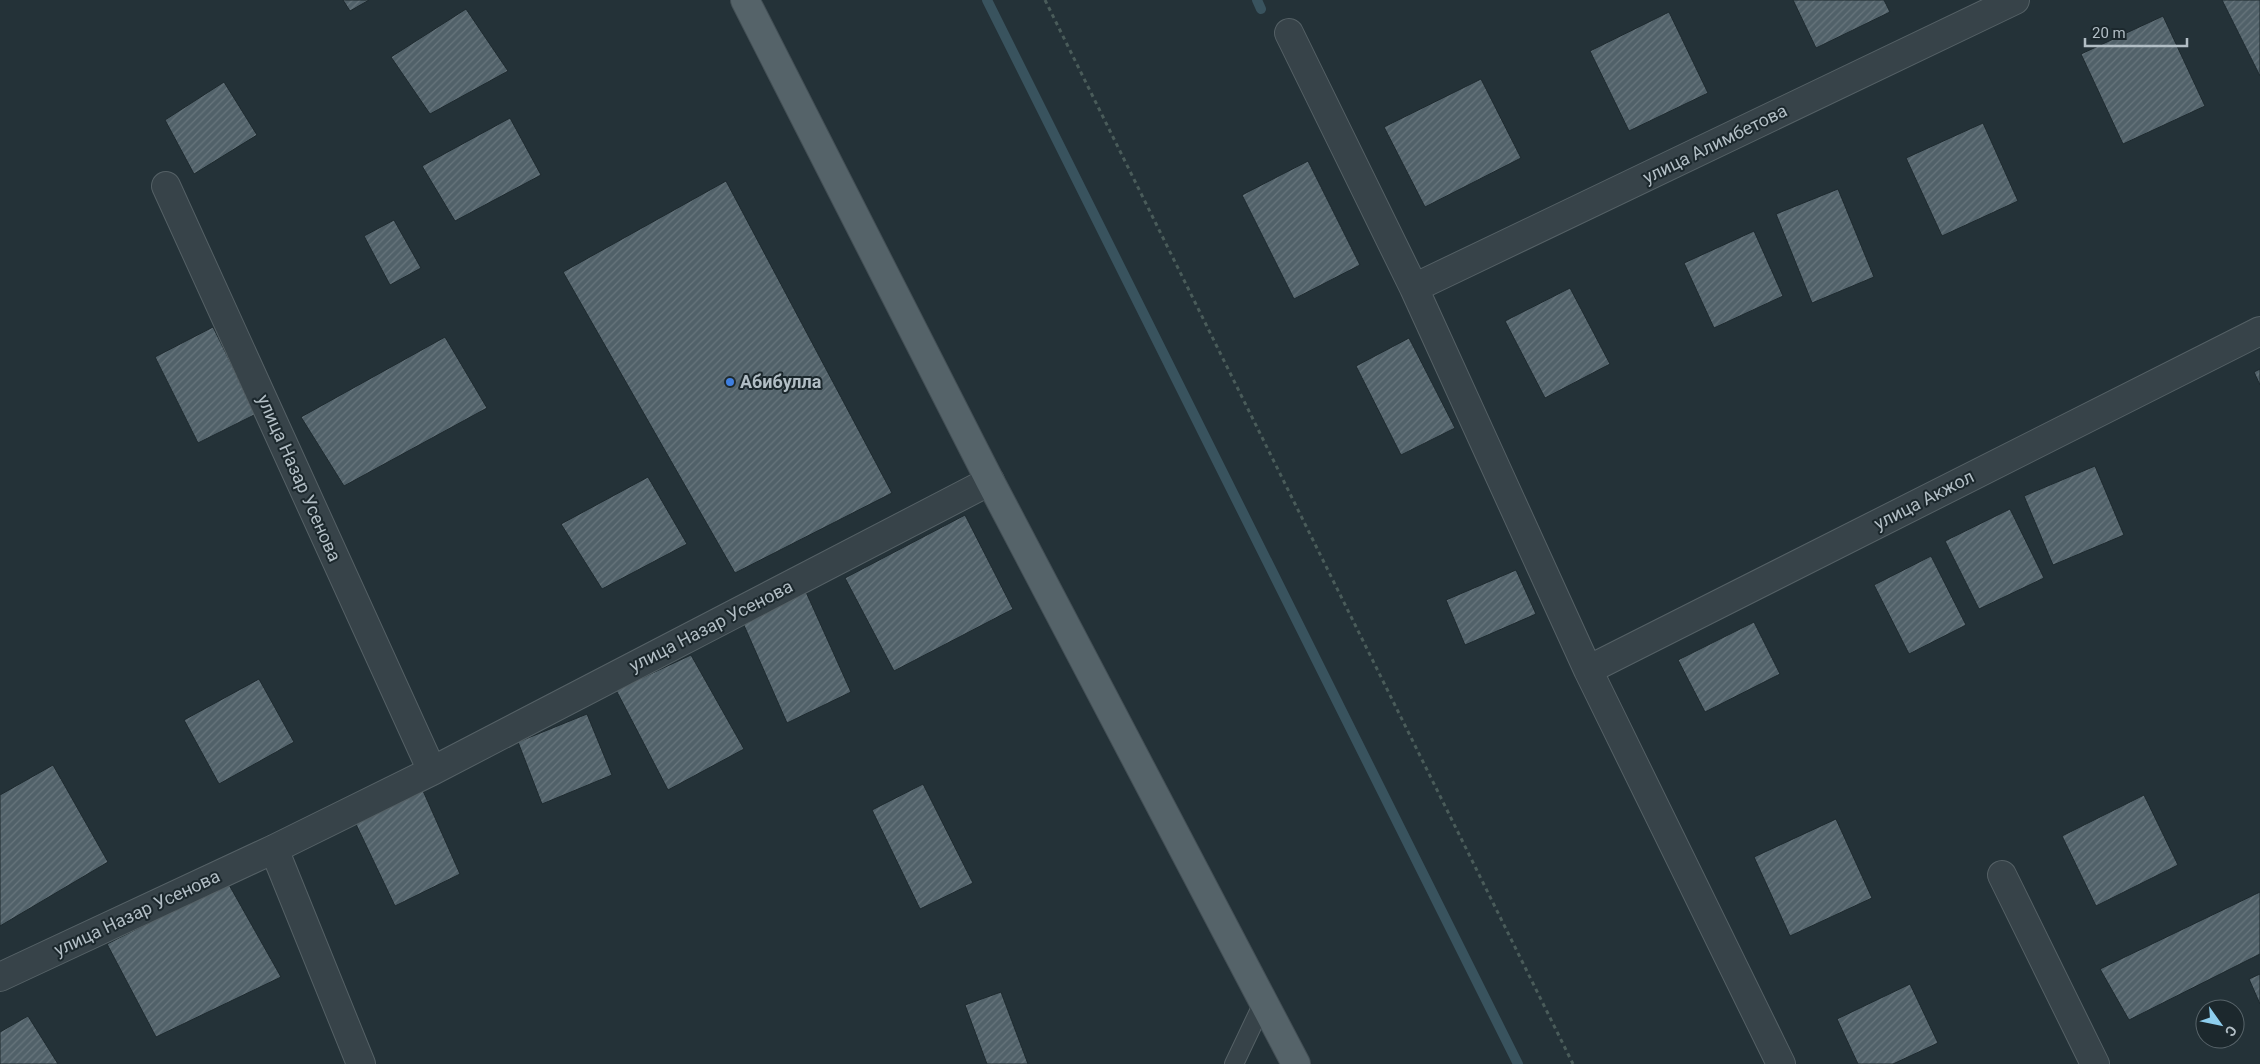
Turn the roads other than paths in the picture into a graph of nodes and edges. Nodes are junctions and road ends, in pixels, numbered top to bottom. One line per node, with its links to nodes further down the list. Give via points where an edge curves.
1 (745, 0): 7 (main road)
2 (2015, 0): 5 (street, улица Алимбетова)
3 (1289, 33): 5 (street)
4 (166, 186): 9 (street, улица Назар Усенова)
5 (1414, 288): 8 (street)
6 (2260, 331): 8 (street, улица Акжол)
7 (990, 481): 9 (street, улица Назар Усенова); 13 (main road)
8 (1588, 670): 17 (street)
9 (432, 771): 10 (street, улица Назар Усенова)
10 (274, 849): 12 (street, улица Назар Усенова); 14 (street)
11 (2002, 875): 18 (street)
12 (0, 977)
13 (1263, 1003): 15 (lane); 16 (main road)
14 (361, 1064)
15 (1234, 1064)
16 (1296, 1064)
17 (1781, 1064)
18 (2095, 1064)

